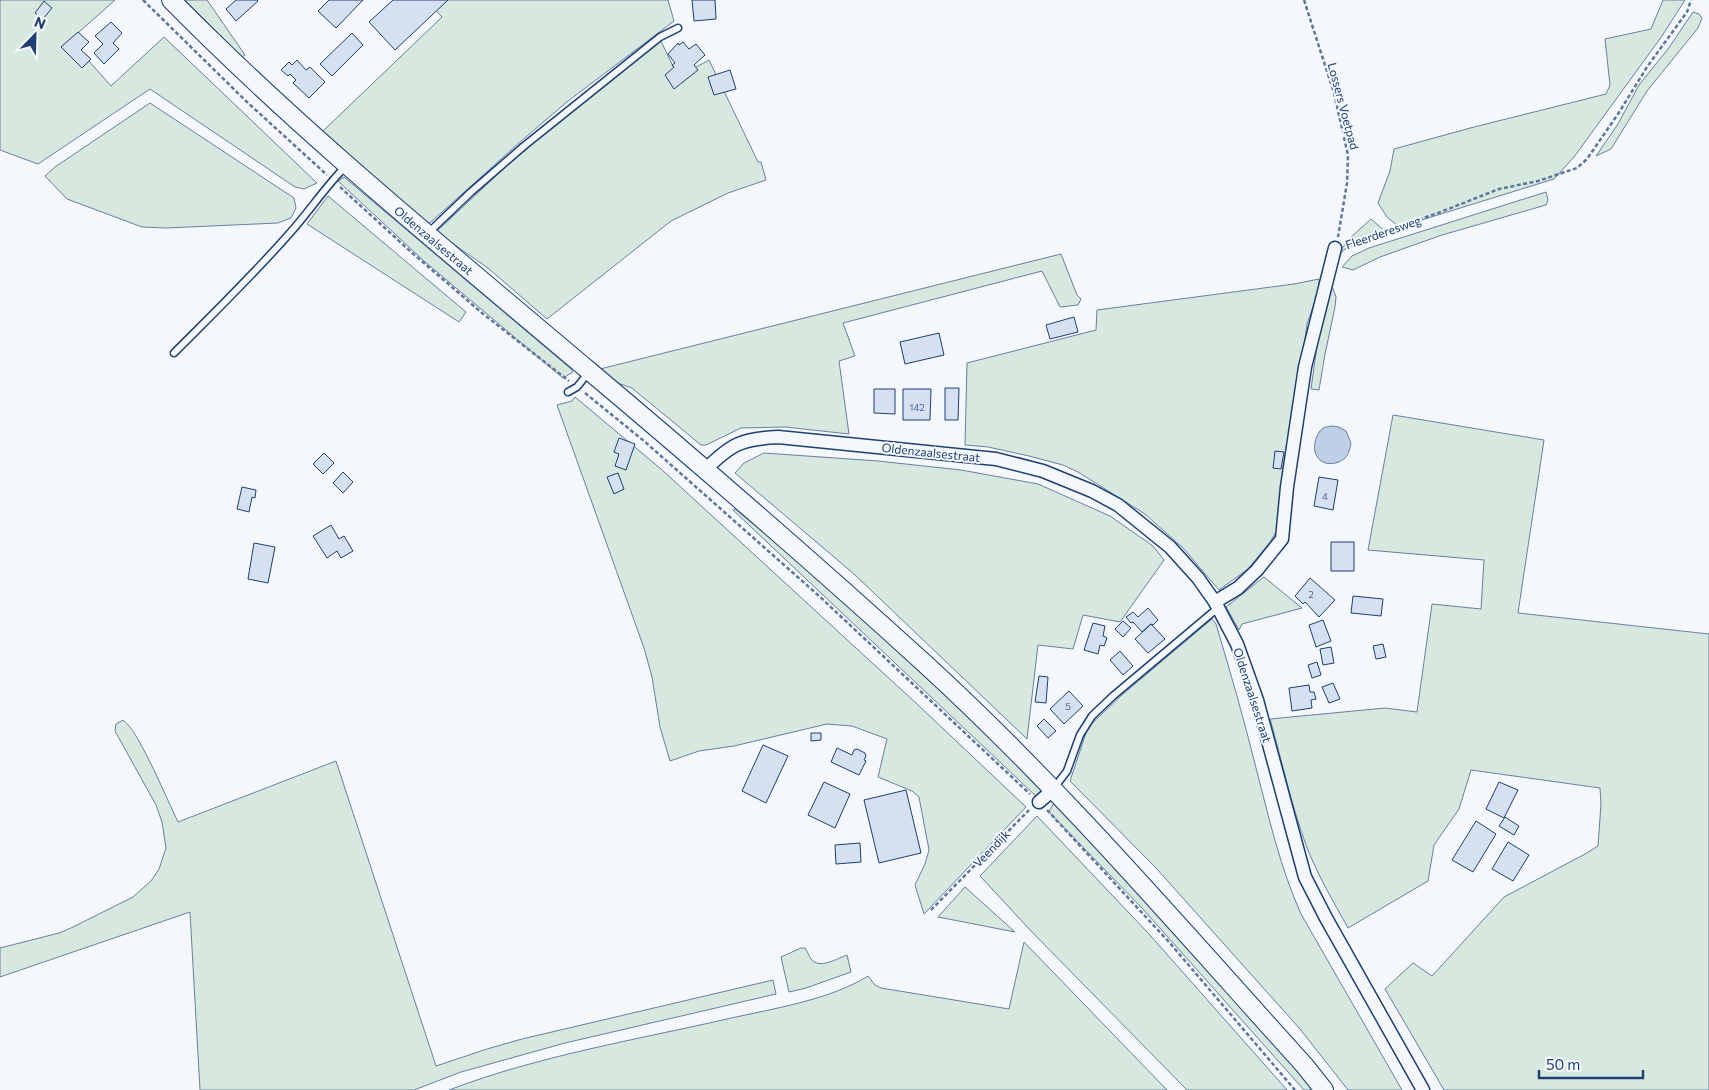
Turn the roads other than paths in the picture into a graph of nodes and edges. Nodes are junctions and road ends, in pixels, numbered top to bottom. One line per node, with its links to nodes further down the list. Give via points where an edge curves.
1 (171, 0): 3 (main road, Oldenzaalsestraat)
2 (678, 28): 4 (lane, via 660,37 524,146)
3 (347, 165): 4 (main road, Oldenzaalsestraat); 6 (lane, via 258,269)
4 (426, 235): 7 (main road, Oldenzaalsestraat)
5 (1335, 248): 10 (street, Fleerderesweg, via 1305,367 1282,538 1257,570)
6 (174, 353)
7 (590, 371): 8 (lane, via 577,387); 9 (main road, Oldenzaalsestraat)
8 (568, 392)
9 (705, 470): 10 (street, Oldenzaalsestraat, via 737,444 778,437 948,453 1043,471 1092,491 1118,506 1170,547); 11 (main road, Oldenzaalsestraat, via 926,665)
10 (1217, 605): 11 (lane, via 1092,716 1080,735 1067,771); 14 (street, Oldenzaalsestraat, via 1238,644 1258,700 1305,877)
11 (1054, 789): 12 (street); 13 (main road, Oldenzaalsestraat)
12 (1039, 802)
13 (1324, 1090)
14 (1423, 1090)

